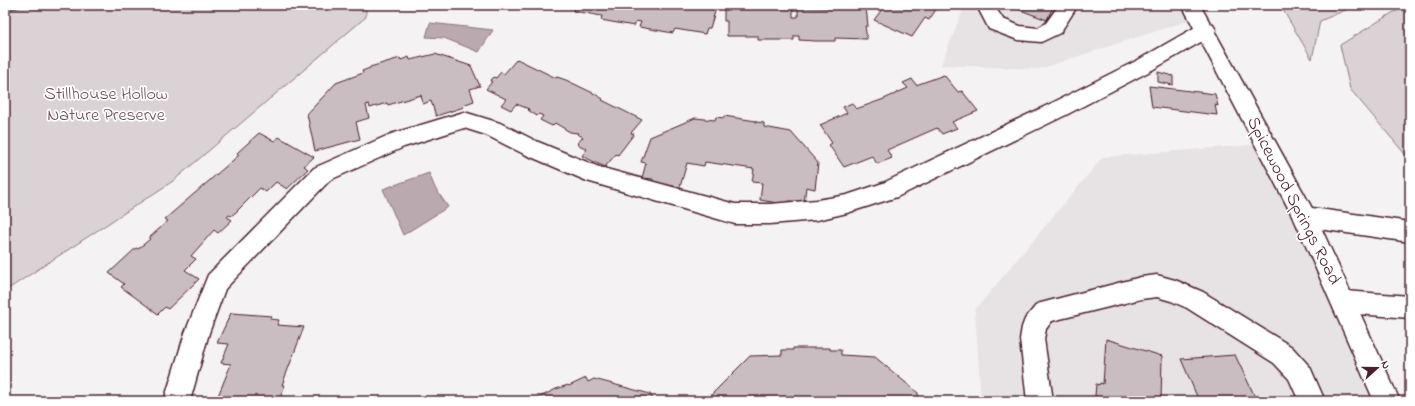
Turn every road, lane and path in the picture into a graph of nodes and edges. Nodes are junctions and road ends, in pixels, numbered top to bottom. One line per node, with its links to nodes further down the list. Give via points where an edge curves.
1 (990, 5): 2 (main road, via 988,10 996,24 1018,34 1041,35 1053,28)
2 (1069, 5)
3 (1191, 5): 4 (main road, Spicewood Springs Road)
4 (1206, 30): 5 (main road, Spicewood Springs Road); 9 (main road, via 1059,109 889,190 847,204 817,210 736,214 595,175 493,129 464,120 398,140 322,174 216,284 196,333)
5 (1305, 217): 6 (main road); 7 (main road, Spicewood Springs Road)
6 (1410, 232)
7 (1344, 302): 8 (main road); 12 (main road, Spicewood Springs Road)
8 (1410, 307)
9 (177, 401)
10 (1040, 401): 11 (main road, via 1032,339 1034,328 1045,312 1157,286 1195,300 1283,355 1304,378)
11 (1312, 401)
12 (1387, 401)

